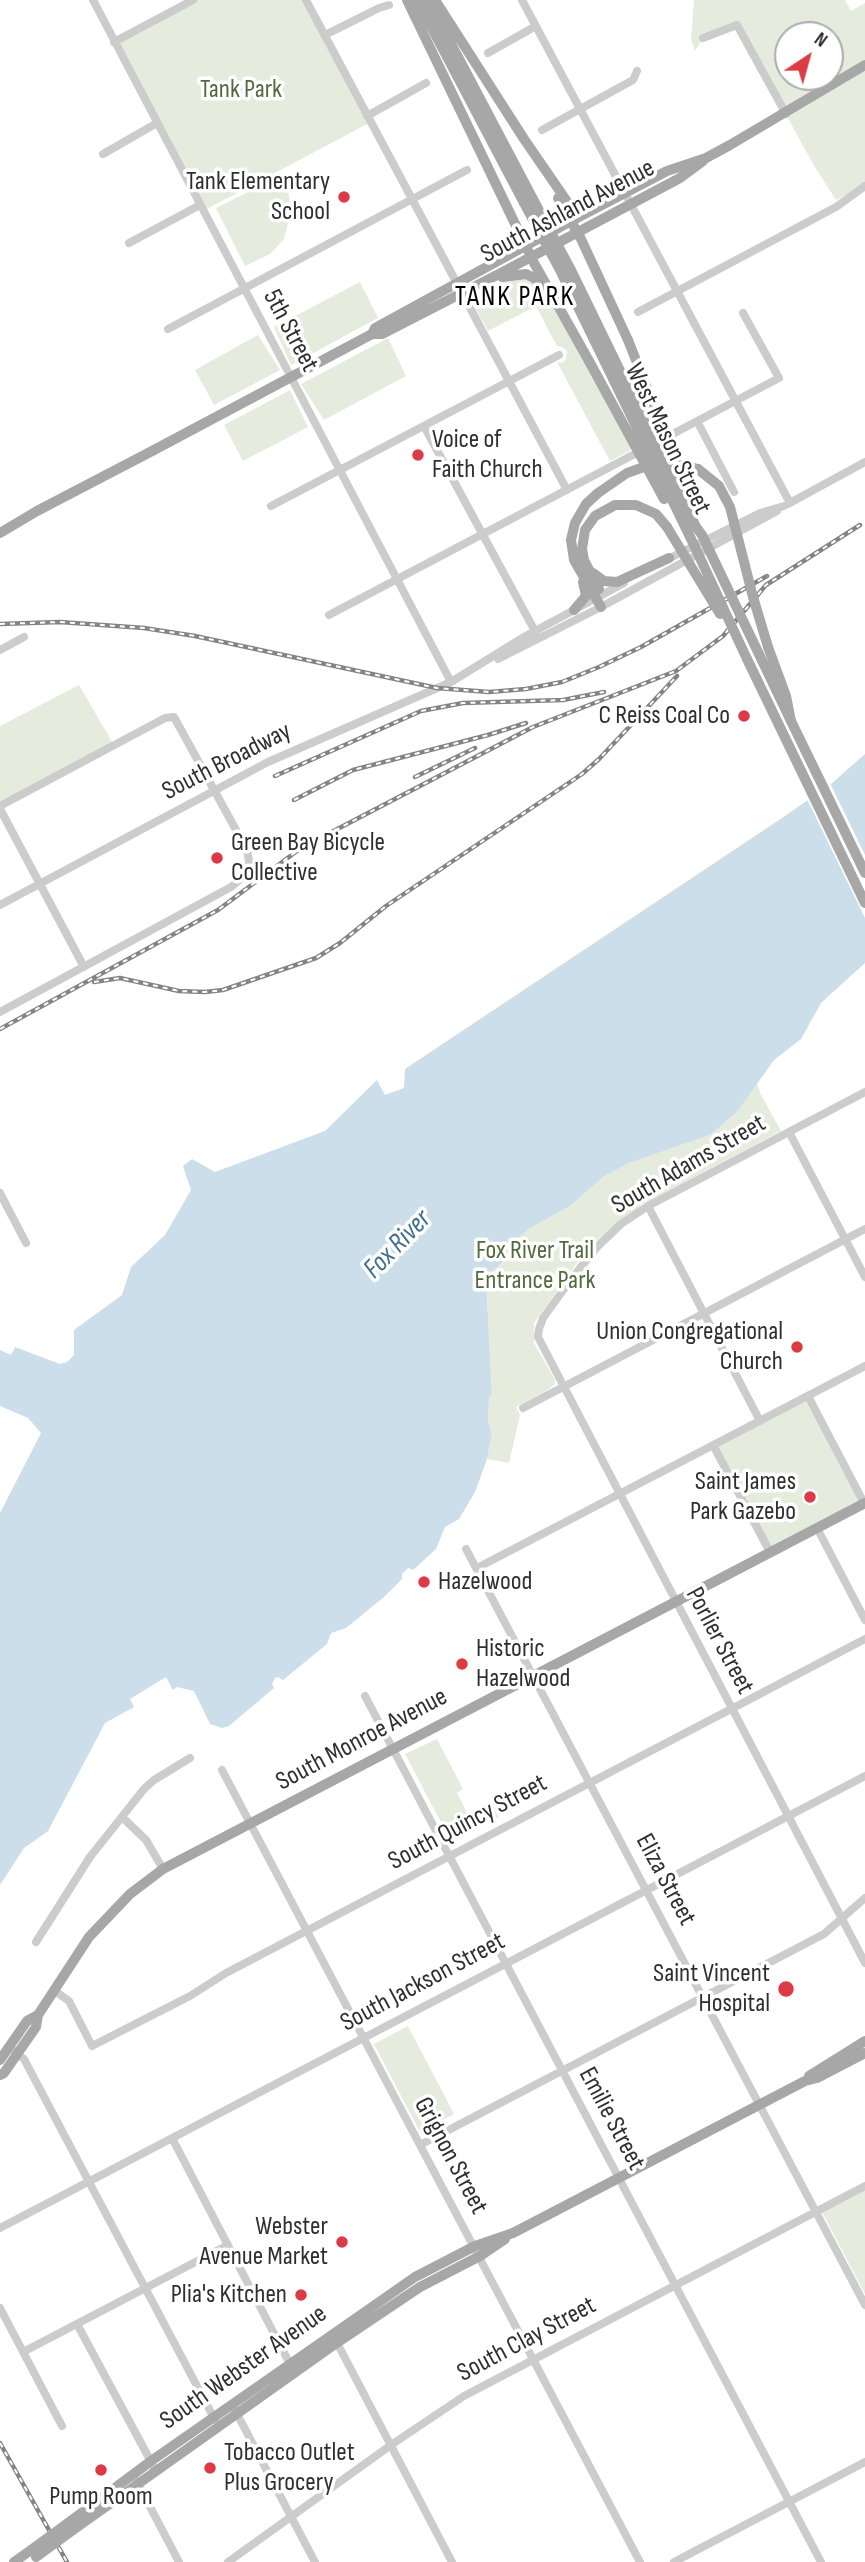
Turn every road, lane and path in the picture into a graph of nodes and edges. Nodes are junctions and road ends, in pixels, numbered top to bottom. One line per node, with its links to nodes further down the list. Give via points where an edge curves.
1 (93, 0): 13 (street, 5th Street)
2 (193, 0): 13 (street)
3 (306, 0): 11 (street)
4 (407, 0): 37 (main road)
5 (417, 0): 30 (main road, West Mason Street)
6 (428, 0): 30 (main road, West Mason Street)
7 (435, 0): 25 (main road)
8 (522, 0): 10 (street)
9 (389, 5): 11 (street)
10 (536, 26): 14 (street); 18 (street)
11 (325, 35): 20 (street)
12 (703, 38): 19 (street, via 737,25)
13 (114, 42): 21 (street, 5th Street)
14 (488, 53)
15 (865, 65): 19 (main road, South Ashland Avenue)
16 (637, 71): 18 (street, via 633,80)
17 (426, 83): 20 (street)
18 (580, 110): 22 (street); 28 (street)
19 (786, 114): 24 (main road, South Ashland Avenue)
20 (368, 116): 29 (street)
21 (157, 123): 23 (street); 32 (street, 5th Street)
22 (542, 130)
23 (103, 154)
24 (706, 158): 28 (main road, South Ashland Avenue, via 678,166); 31 (main road, South Ashland Avenue, via 684,176)
25 (537, 159): 33 (main road, via 568,203 576,208); 34 (main road)
26 (467, 170): 29 (street)
27 (865, 187): 42 (street)
28 (625, 193): 31 (street); 33 (main road, South Ashland Avenue)
29 (412, 199): 40 (street); 41 (street)
30 (528, 201): 62 (main road, West Mason Street, bridge, via 570,268); 63 (main road, West Mason Street, bridge)
31 (631, 204): 35 (main road, South Ashland Avenue); 42 (street)
32 (200, 205): 36 (street); 40 (street, 5th Street)
33 (598, 207): 34 (main road, South Ashland Avenue)
34 (571, 221): 35 (main road); 37 (main road, South Ashland Avenue)
35 (577, 233): 38 (main road, South Ashland Avenue); 62 (main road, bridge, via 628,340)
36 (129, 243)
37 (526, 245): 38 (main road); 41 (main road, South Ashland Avenue)
38 (531, 256): 39 (main road, South Ashland Avenue); 43 (main road)
39 (489, 279): 41 (main road, South Ashland Avenue); 43 (main road, via 530,275)
40 (244, 288): 46 (street); 53 (street, 5th Street)
41 (459, 288): 48 (street); 58 (main road, South Ashland Avenue, bridge, via 377,327 372,334)
42 (677, 292): 44 (street); 49 (street)
43 (554, 300): 63 (main road, bridge)
44 (638, 312)
45 (743, 313): 49 (street, via 779,377)
46 (168, 329)
47 (559, 355): 48 (street)
48 (509, 381): 51 (street); 54 (street)
49 (735, 401): 50 (street); 56 (street)
50 (697, 421): 54 (street); 55 (street)
51 (424, 426): 53 (street); 61 (street)
52 (865, 462): 56 (street, South Broadway)
53 (340, 469): 57 (street); 66 (street, 5th Street)
54 (566, 490): 61 (street)
55 (734, 492)
56 (787, 505): 64 (street, South Broadway, via 760,513); 67 (street, South Broadway)
57 (271, 506)
58 (37, 511): 59 (main road, South Ashland Avenue); 60 (main road, South Ashland Avenue)
59 (0, 527)
60 (0, 533)
61 (481, 534): 66 (street); 70 (street)
62 (702, 535): 75 (main road, West Mason Street, bridge)
63 (694, 545): 73 (main road, West Mason Street, bridge)
64 (669, 558): 65 (main road, via 613,582 598,578); 67 (street, South Broadway)
65 (579, 560): 67 (main road); 68 (main road, via 586,593); 73 (main road, bridge, via 586,527 595,516 615,505 641,507 656,514); 75 (main road, bridge, via 571,540 582,510 597,493 627,473 653,463 679,463 719,486 730,507)
66 (396, 578): 69 (street); 74 (street, 5th Street)
67 (602, 601): 68 (street, South Broadway); 70 (street, South Broadway)
68 (574, 610): 70 (street, South Broadway)
69 (329, 615)
70 (537, 635): 74 (street, South Broadway)
71 (24, 637): 72 (street)
72 (0, 650)
73 (747, 659): 80 (main road, West Mason Street)
74 (451, 682): 76 (street, South Broadway, via 306,745)
75 (790, 721): 78 (main road, West Mason Street)
76 (215, 791): 77 (street, via 174,716); 79 (street, South Broadway); 82 (street, via 247,850 248,873 231,887)
77 (0, 808): 79 (street)
78 (865, 873)
79 (40, 884): 81 (street, South Broadway); 82 (street)
80 (865, 903)
81 (0, 905)
82 (84, 967): 83 (street)
83 (0, 1012)
84 (865, 1092): 85 (street, South Adams Street)
85 (789, 1132): 87 (street, South Adams Street); 89 (street)
86 (0, 1194): 90 (street)
87 (648, 1206): 92 (street); 93 (street, South Adams Street, via 621,1224 586,1261 543,1318)
88 (865, 1229): 89 (street)
89 (845, 1240): 91 (street); 92 (street)
90 (26, 1243)
91 (865, 1277)
92 (704, 1313): 95 (street); 98 (street)
93 (538, 1337): 95 (street, Porlier Street)
94 (865, 1366): 96 (street)
95 (563, 1387): 97 (street); 100 (street, Porlier Street)
96 (808, 1396): 98 (street); 101 (street)
97 (523, 1408)
98 (760, 1421): 99 (street)
99 (713, 1445): 100 (street); 104 (street)
100 (619, 1495): 105 (street); 106 (street, Porlier Street)
101 (864, 1503): 102 (main road, South Monroe Avenue)
102 (817, 1528): 104 (main road, South Monroe Avenue); 107 (street)
103 (466, 1549): 105 (street, Eliza Street)
104 (769, 1552): 106 (main road, South Monroe Avenue)
105 (477, 1568): 109 (street, Eliza Street)
106 (675, 1602): 109 (main road, South Monroe Avenue); 111 (street, Porlier Street)
107 (865, 1620)
108 (865, 1639): 111 (street, South Quincy Street)
109 (534, 1675): 112 (main road, South Monroe Avenue); 116 (street, Eliza Street)
110 (365, 1696): 112 (street, Emilie Street)
111 (732, 1709): 116 (street, South Quincy Street); 117 (street, Porlier Street)
112 (393, 1749): 119 (main road, South Monroe Avenue); 120 (street, Emilie Street)
113 (190, 1758): 118 (street, via 154,1780)
114 (222, 1770): 119 (street, Grignon Street)
115 (865, 1776): 117 (street, South Jackson Street)
116 (590, 1783): 120 (street, South Quincy Street); 122 (street, Eliza Street)
117 (788, 1816): 122 (street, South Jackson Street); 124 (street, Porlier Street)
118 (122, 1817): 121 (street, via 146,1840); 126 (street, via 90,1857)
119 (251, 1823): 121 (main road, South Monroe Avenue); 125 (street, Grignon Street)
120 (449, 1857): 125 (street, South Quincy Street); 128 (street, Emilie Street)
121 (163, 1869): 129 (main road, South Monroe Avenue, via 104,1919)
122 (647, 1890): 128 (street, South Jackson Street); 130 (street, Eliza Street)
123 (865, 1898): 124 (street)
124 (842, 1918): 127 (street, Porlier Street); 130 (street, via 824,1934)
125 (308, 1931): 129 (street, South Quincy Street, via 92,2046 69,2001); 131 (street, Grignon Street)
126 (36, 1942)
127 (865, 1963)
128 (505, 1964): 131 (street, South Jackson Street); 136 (street, Emilie Street)
129 (55, 1991): 133 (main road, South Monroe Avenue, via 38,2015 36,2028)
130 (703, 1997): 136 (street); 139 (street, Eliza Street)
131 (364, 2038): 140 (street, South Jackson Street); 141 (street, Grignon Street)
132 (865, 2041): 138 (main road, South Webster Avenue)
133 (13, 2050): 135 (main road, South Monroe Avenue); 137 (main road, South Monroe Avenue); 143 (street, via 24,2059)
134 (865, 2053): 138 (main road, South Webster Avenue)
135 (0, 2060)
136 (562, 2071): 141 (street); 142 (street, Emilie Street)
137 (0, 2075)
138 (805, 2081): 139 (main road, South Webster Avenue)
139 (760, 2104): 142 (main road, South Webster Avenue); 145 (street, Eliza Street)
140 (172, 2138): 143 (street, South Jackson Street); 147 (street)
141 (420, 2145): 148 (street, Grignon Street)
142 (618, 2178): 148 (main road, South Webster Avenue); 149 (street, Emilie Street)
143 (88, 2182): 146 (street, South Jackson Street); 150 (street)
144 (865, 2186): 145 (street, South Clay Street)
145 (816, 2212): 149 (street, South Clay Street); 151 (street, Eliza Street)
146 (0, 2228)
147 (228, 2245): 150 (street); 157 (street)
148 (477, 2251): 154 (main road, South Webster Avenue); 156 (street, Grignon Street)
149 (675, 2286): 156 (street, South Clay Street); 165 (street, Emilie Street)
150 (145, 2289): 153 (street); 159 (street)
151 (865, 2305)
152 (0, 2308): 155 (street)
153 (77, 2324): 155 (street); 163 (street)
154 (335, 2338): 157 (main road, South Webster Avenue); 161 (street)
155 (23, 2352): 160 (street)
156 (534, 2359): 161 (street, South Clay Street, via 464,2396); 173 (street, Grignon Street)
157 (293, 2368): 158 (main road, South Webster Avenue)
158 (235, 2409): 159 (main road, South Webster Avenue); 166 (street)
159 (216, 2422): 163 (main road, South Webster Avenue)
160 (62, 2426)
161 (391, 2445): 166 (street, South Clay Street); 172 (street)
162 (865, 2462): 165 (street)
163 (153, 2466): 164 (main road, South Webster Avenue)
164 (135, 2479): 167 (main road, South Webster Avenue, bridge); 169 (street)
165 (789, 2502): 174 (street); 175 (street, Emilie Street)
166 (292, 2517): 170 (street, South Clay Street); 171 (street)
167 (32, 2556): 168 (main road, South Webster Avenue)
168 (14, 2562)
169 (179, 2562)
170 (228, 2562)
171 (315, 2562)
172 (452, 2562)
173 (640, 2562)
174 (674, 2562)
175 (821, 2562)

